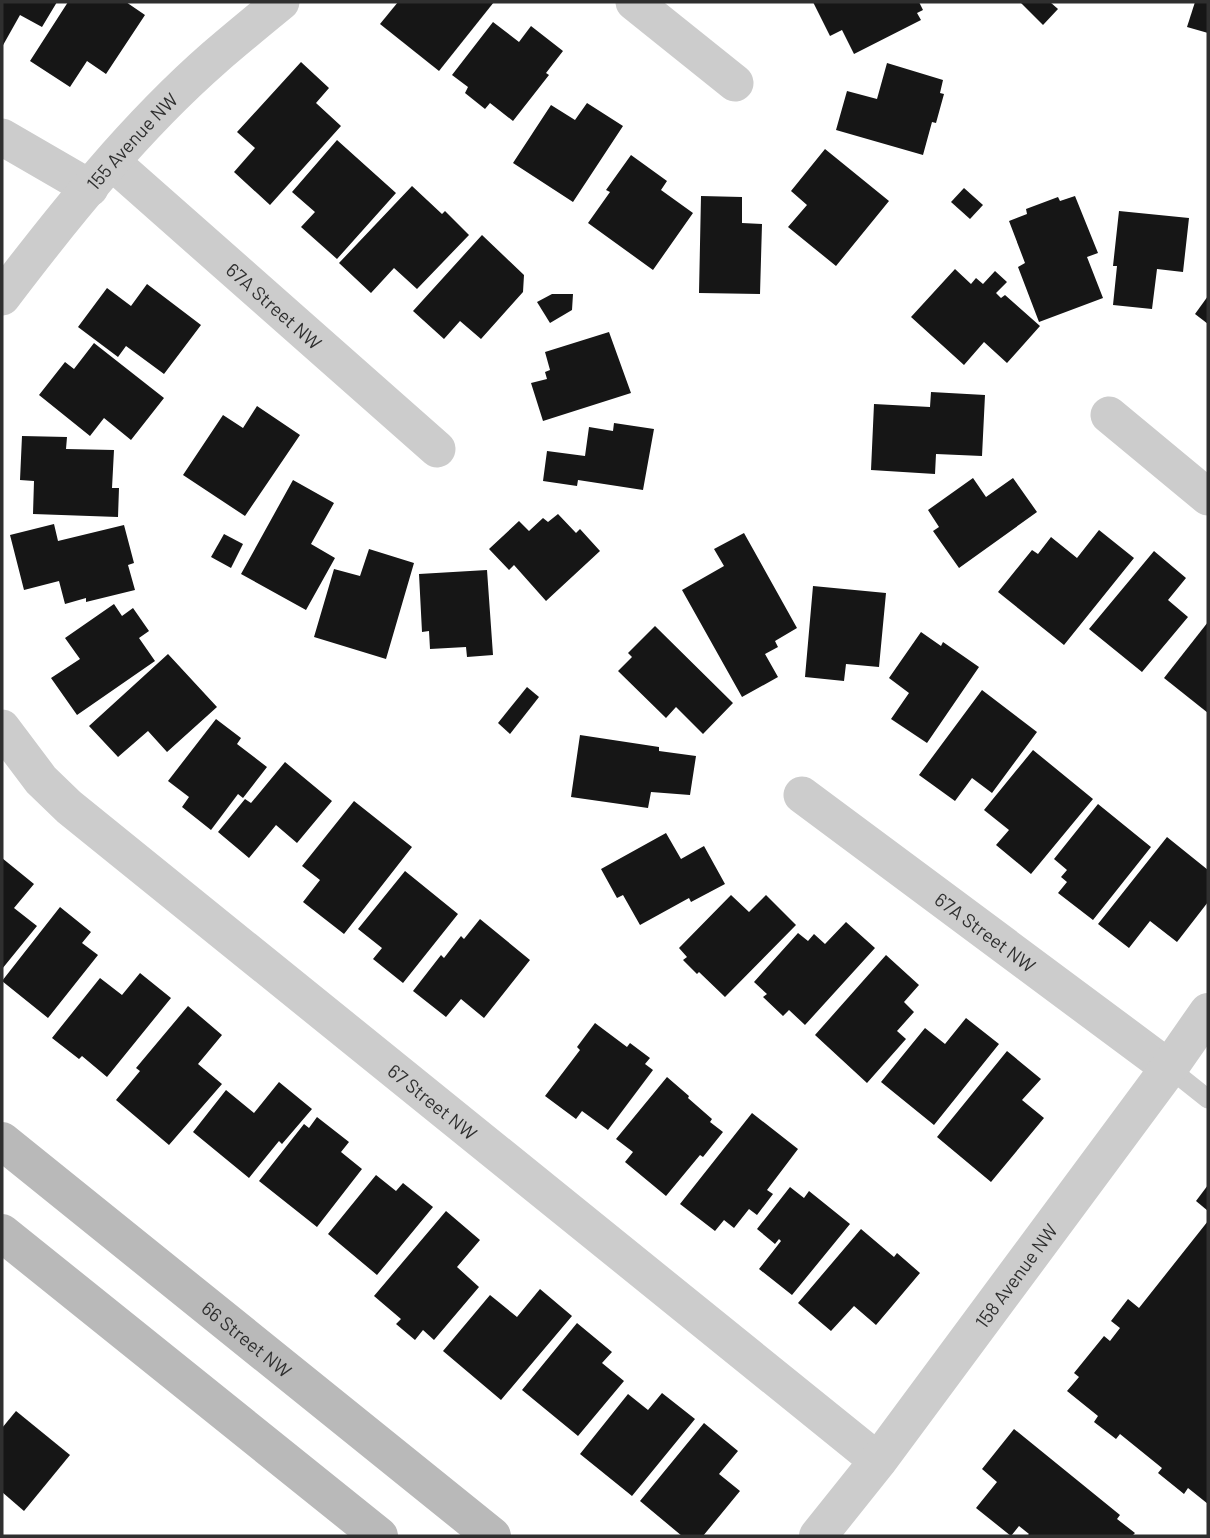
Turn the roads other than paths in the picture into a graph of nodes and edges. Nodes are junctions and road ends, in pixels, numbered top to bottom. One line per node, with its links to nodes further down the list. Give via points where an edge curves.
1 (281, 2): 5 (street, 155 Avenue NW, via 166,104)
2 (634, 2): 3 (street)
3 (736, 83)
4 (2, 137): 5 (street, 67A Street NW)
5 (101, 175): 6 (street, 155 Avenue NW); 8 (street, 67A Street NW)
6 (2, 297)
7 (1109, 415): 9 (street)
8 (437, 449)
9 (1208, 497)
10 (2, 729): 17 (street, 67 Street NW, via 41,780 69,807)
11 (802, 795): 13 (street, 67A Street NW)
12 (1208, 1012): 13 (street, 158 Avenue NW)
13 (1170, 1068): 14 (lane); 17 (street, 158 Avenue NW)
14 (1208, 1099)
15 (2, 1141): 19 (main road, 66 Street NW)
16 (2, 1233): 18 (main road)
17 (878, 1461): 20 (street, 158 Avenue NW)
18 (379, 1536)
19 (492, 1536)
20 (818, 1536)

